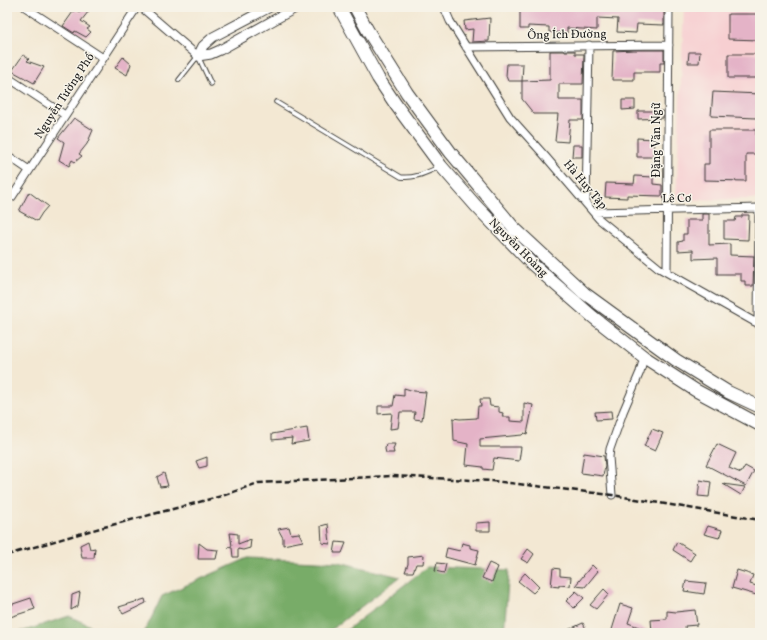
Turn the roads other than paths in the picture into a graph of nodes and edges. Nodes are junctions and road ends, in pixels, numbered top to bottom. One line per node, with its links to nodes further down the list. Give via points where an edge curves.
1 (25, 7): 14 (street)
2 (137, 7): 14 (street, Nguyễn Tường Phổ)
3 (141, 7): 13 (street)
4 (270, 7): 13 (street, via 213,37 203,46)
5 (339, 7): 21 (highway, Nguyễn Hoàng, via 393,100)
6 (355, 7): 31 (highway, Nguyễn Hoàng, via 407,93 446,147 514,228 584,293 676,360 728,392)
7 (444, 7): 12 (street, Hà Huy Tập)
8 (669, 7): 11 (street, Đặng Văn Ngữ)
9 (293, 8): 13 (street, via 220,50)
10 (589, 45): 11 (street, Ông Ích Đường); 12 (street, Ông Ích Đường); 24 (street)
11 (669, 45): 26 (street, Đặng Văn Ngữ)
12 (466, 46): 24 (street, Hà Huy Tập, via 510,117)
13 (198, 56): 16 (lane); 17 (lane)
14 (103, 58): 19 (street, Nguyễn Tường Phổ)
15 (7, 77): 19 (street)
16 (179, 80)
17 (211, 84)
18 (276, 102): 21 (lane, via 401,177 417,177)
19 (65, 115): 22 (street, Nguyễn Tường Phổ)
20 (7, 155): 22 (street)
21 (441, 166): 30 (highway, Nguyễn Hoàng, via 532,264)
22 (29, 170): 23 (street, Nguyễn Tường Phổ)
23 (12, 196)
24 (586, 203): 27 (street, Hà Huy Tập)
25 (760, 208): 26 (street, Lê Cơ); 29 (street)
26 (668, 210): 27 (street, Lê Cơ); 28 (street, Đặng Văn Ngữ)
27 (594, 212): 28 (street, Hà Huy Tập, via 605,224)
28 (667, 272): 29 (street, Hà Huy Tập)
29 (759, 324)
30 (644, 357): 32 (highway, Nguyễn Hoàng, via 695,390); 33 (street, via 610,448)
31 (760, 407)
32 (760, 424)
33 (612, 495)

